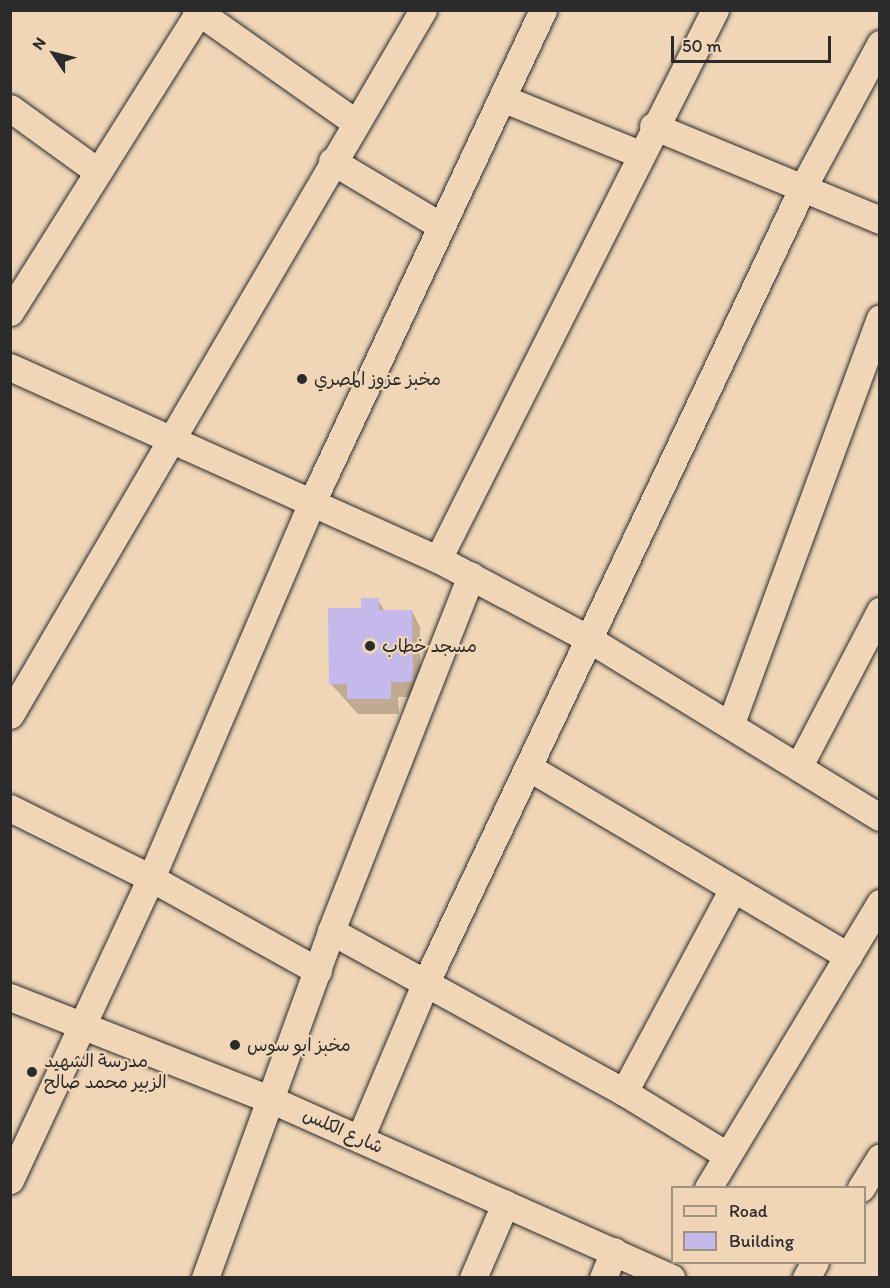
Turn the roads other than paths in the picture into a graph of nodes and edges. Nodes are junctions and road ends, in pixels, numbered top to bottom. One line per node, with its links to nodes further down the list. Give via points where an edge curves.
1 (423, 10): 8 (street)
2 (543, 10): 6 (street)
3 (715, 10): 9 (street)
4 (198, 11): 8 (street); 12 (street)
5 (879, 44): 13 (street)
6 (502, 98): 10 (street); 15 (street)
7 (10, 108): 12 (street)
8 (356, 123): 11 (street)
9 (653, 126): 10 (street); 13 (street)
10 (639, 154): 21 (street)
11 (332, 161): 15 (street); 19 (street)
12 (97, 171): 16 (street)
13 (802, 189): 14 (street); 24 (street)
14 (879, 220)
15 (441, 226): 20 (street)
16 (10, 312)
17 (879, 319): 26 (street)
18 (10, 368): 19 (street)
19 (172, 442): 20 (street); 25 (street)
20 (311, 504): 21 (street); 31 (street)
21 (438, 559): 22 (street)
22 (471, 576): 24 (street); 34 (street)
23 (879, 611): 27 (street)
24 (589, 639): 26 (street); 28 (street)
25 (10, 715)
26 (731, 723): 27 (street)
27 (800, 764): 30 (street)
28 (528, 767): 32 (street); 37 (street)
29 (10, 808): 31 (street)
30 (879, 817)
31 (151, 878): 36 (street); 39 (street)
32 (733, 889): 35 (street); 40 (street)
33 (879, 903): 35 (street)
34 (331, 931): 36 (street); 37 (street)
35 (848, 956): 43 (street)
36 (318, 971): 41 (street)
37 (425, 984): 40 (street); 42 (street)
38 (10, 997): 39 (street, شارع الكلس)
39 (79, 1027): 41 (street, شارع الكلس); 45 (street)
40 (624, 1092): 43 (street)
41 (272, 1100): 42 (street, شارع الكلس); 52 (street)
42 (360, 1138): 48 (street, شارع الكلس)
43 (727, 1155): 46 (street)
44 (879, 1158): 47 (street)
45 (10, 1180)
46 (709, 1186)
47 (862, 1186)
48 (505, 1204): 49 (street, شارع الكلس); 53 (street)
49 (614, 1251): 51 (street, شارع الكلس); 54 (street)
50 (814, 1264): 55 (street)
51 (668, 1266)
52 (205, 1278)
53 (473, 1278)
54 (603, 1278)
55 (806, 1278)

